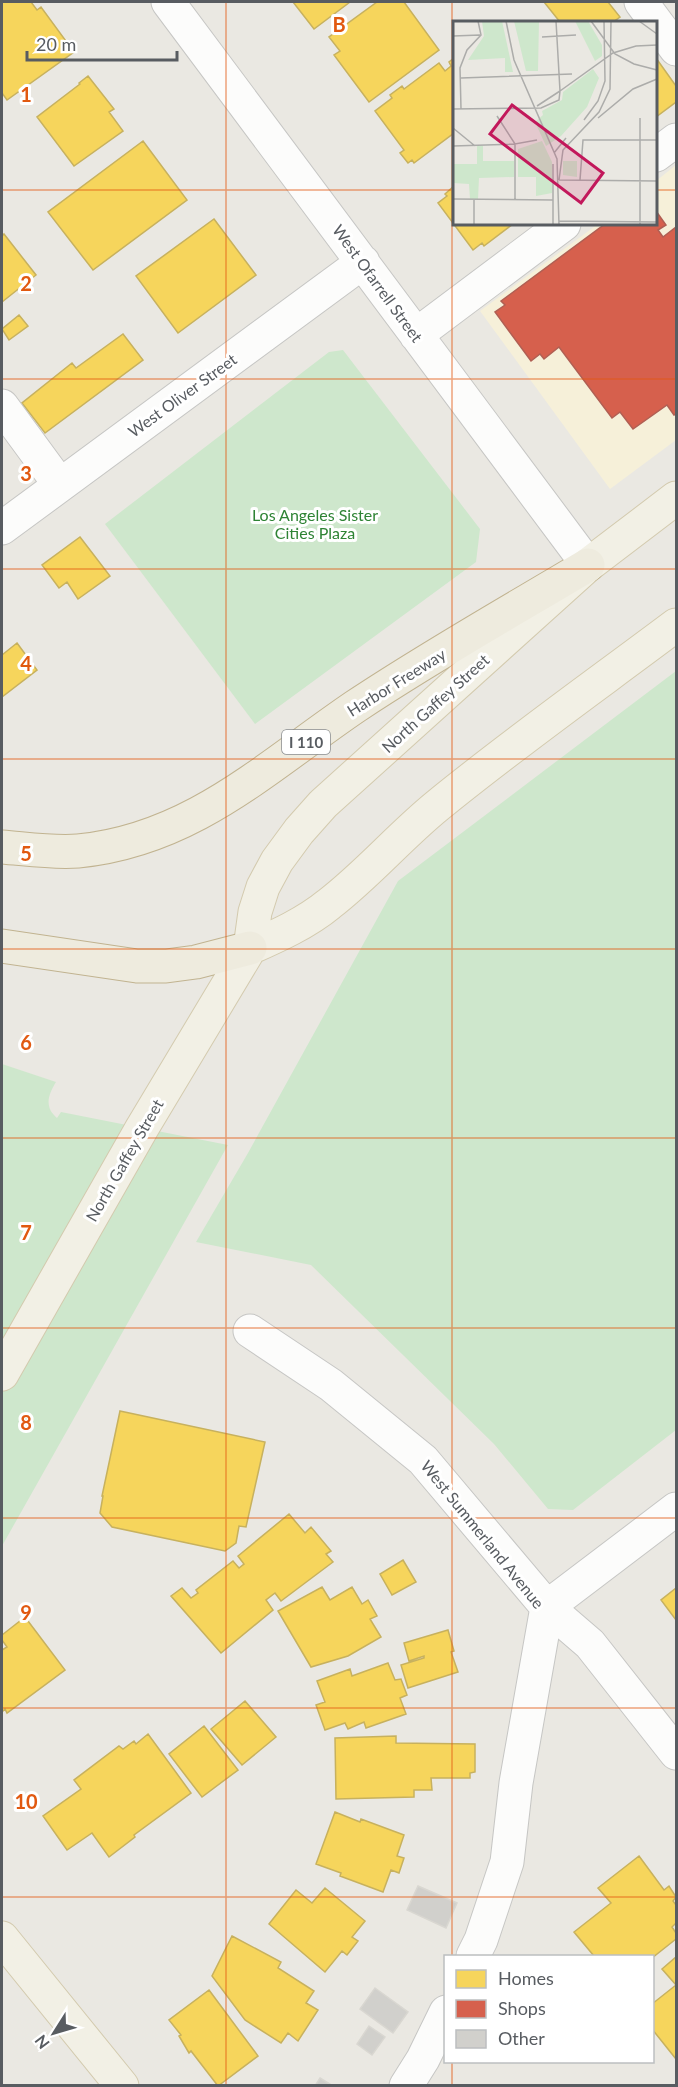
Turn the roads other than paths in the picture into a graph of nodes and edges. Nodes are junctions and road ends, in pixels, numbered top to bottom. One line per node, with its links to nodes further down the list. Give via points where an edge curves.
1 (168, 2): 9 (street, West Ofarrell Street)
2 (641, 2): 3 (street)
3 (655, 21)
4 (657, 23): 5 (street)
5 (676, 49)
6 (676, 140): 7 (street)
7 (657, 154)
8 (563, 225): 10 (street)
9 (363, 262): 10 (street, West Ofarrell Street); 12 (street, West Oliver Street)
10 (416, 335): 15 (street, West Ofarrell Street)
11 (2, 406): 12 (street)
12 (60, 485): 14 (street, West Oliver Street)
13 (676, 498): 15 (main road, North Gaffey Street)
14 (2, 528)
15 (588, 565): 17 (highway, Harbor Freeway / I 110, via 356,706 195,817 164,831 106,847 77,851); 19 (main road, North Gaffey Street, via 323,804 299,831 263,887)
16 (676, 625): 19 (main road, via 460,787 328,906)
17 (2, 847)
18 (2, 946): 19 (highway, via 137,966 205,960)
19 (250, 948): 21 (main road, North Gaffey Street)
20 (250, 1331): 23 (street, West Summerland Avenue, via 331,1384 423,1460)
21 (2, 1374)
22 (676, 1509): 23 (street)
23 (547, 1606): 24 (street, via 591,1644); 26 (street, West Summerland Avenue, via 516,1783 507,1862)
24 (676, 1753)
25 (2, 1938): 28 (main road)
26 (473, 1955)
27 (444, 2016): 29 (street)
28 (122, 2085)
29 (406, 2085)

